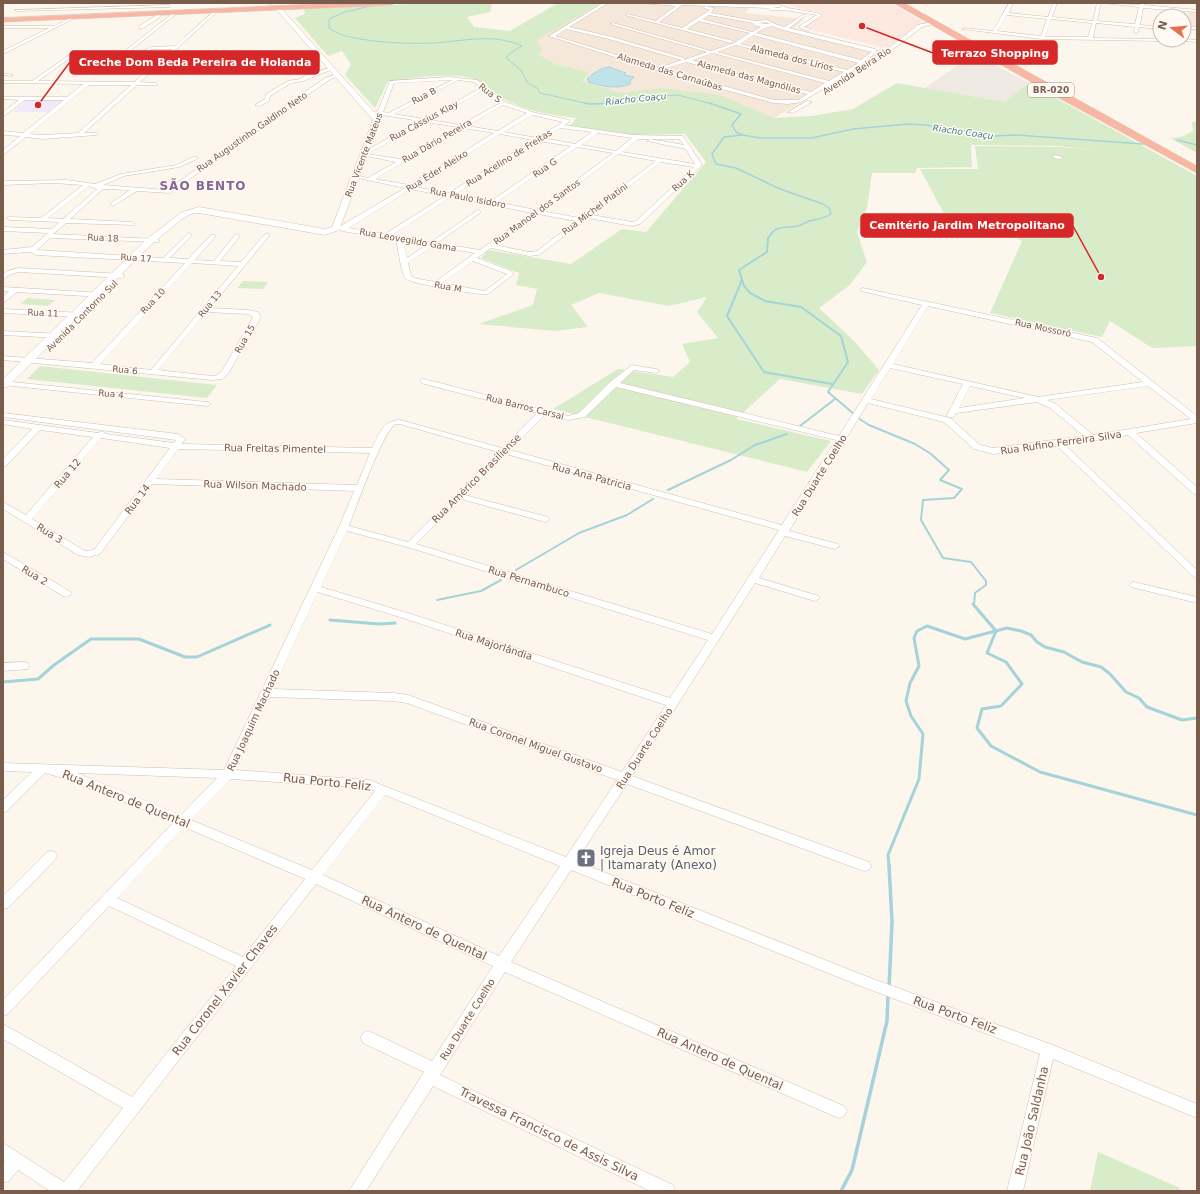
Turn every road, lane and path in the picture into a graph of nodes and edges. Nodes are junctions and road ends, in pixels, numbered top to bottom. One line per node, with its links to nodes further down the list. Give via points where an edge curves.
1 (71, 3): 33 (street)
2 (84, 3): 38 (street)
3 (95, 3): 34 (street)
4 (107, 3): 32 (street)
5 (148, 3): 26 (street)
6 (271, 3): 7 (highway); 23 (highway)
7 (288, 3)
8 (383, 3): 9 (highway); 19 (highway)
9 (391, 3)
10 (606, 3): 58 (street)
11 (644, 3): 20 (street); 27 (street)
12 (672, 3): 24 (street)
13 (897, 3): 21 (highway)
14 (1011, 3): 42 (street)
15 (1055, 3): 45 (street)
16 (1098, 3): 51 (street)
17 (1104, 3): 22 (street)
18 (20, 5): 37 (street)
19 (302, 5): 30 (highway)
20 (680, 5): 40 (street, via 712,8); 50 (street)
21 (908, 5): 52 (highway, BR-020); 78 (highway, BR-020)
22 (1141, 5): 31 (street); 55 (street)
23 (261, 6): 29 (highway); 30 (highway); 35 (highway)
24 (774, 6): 28 (street); 47 (street)
25 (121, 7): 26 (street); 29 (highway); 32 (street); 37 (highway)
26 (142, 7): 29 (street)
27 (639, 7)
28 (782, 7): 41 (street); 47 (street)
29 (167, 8): 35 (highway); 38 (highway); 57 (street)
30 (278, 8): 86 (street)
31 (1166, 8)
32 (98, 9): 34 (street)
33 (60, 10): 37 (street); 38 (street)
34 (84, 10): 38 (street)
35 (216, 11): 74 (street)
36 (633, 11): 43 (street)
37 (15, 13): 48 (highway)
38 (74, 13): 48 (highway); 56 (street)
39 (174, 14): 83 (street)
40 (708, 14): 46 (street); 47 (street)
41 (804, 14): 63 (street); 76 (street, via 814,17 800,28)
42 (1006, 14): 45 (street); 67 (street)
43 (627, 15): 44 (street); 50 (street, Alameda dos Lírios)
44 (622, 18)
45 (1049, 18): 51 (street); 69 (street)
46 (700, 20): 62 (street); 66 (street)
47 (766, 20): 63 (street); 66 (street); 66 (street, via 765,26)
48 (4, 21): 56 (street)
49 (617, 21): 53 (street)
50 (657, 22): 62 (street, Alameda dos Lírios)
51 (1094, 22): 55 (street); 70 (street)
52 (932, 23): 54 (street); 61 (highway, BR-020)
53 (612, 24): 59 (street); 77 (street)
54 (920, 26): 61 (street); 75 (street, Avenida Beira Rio)
55 (1137, 26): 60 (street); 71 (street)
56 (56, 27): 81 (street)
57 (141, 27)
58 (565, 27): 68 (street, Alameda das Magnólias); 85 (street, Alameda das Carnaúbas, via 552,37)
59 (606, 27)
60 (1152, 27)
61 (941, 28): 80 (highway, BR-020)
62 (684, 29): 73 (street, Alameda dos Lírios)
63 (785, 29): 76 (street)
64 (964, 29): 67 (street)
65 (600, 31): 68 (street)
66 (752, 33): 73 (street); 84 (street)
67 (994, 33): 69 (street)
68 (594, 34): 82 (street, Alameda das Magnólias)
69 (1042, 38): 70 (street)
70 (1090, 39): 71 (street)
71 (1134, 40): 72 (street)
72 (1152, 40)
73 (734, 43): 77 (street); 90 (street, Alameda dos Lírios)
74 (176, 47): 83 (street, via 151,48 133,58); 100 (street)
75 (891, 49): 76 (street); 88 (street, Avenida Beira Rio)
76 (874, 50): 84 (street)
77 (711, 51): 82 (street); 101 (street)
78 (995, 51): 80 (highway); 103 (highway, BR-020)
79 (75, 52): 97 (street)
80 (984, 52): 116 (highway, BR-020)
81 (3, 53)
82 (684, 60): 85 (street); 87 (street); 105 (street, Alameda das Magnólias)
83 (114, 61): 89 (street)
84 (861, 62): 90 (street)
85 (654, 67): 87 (street, Alameda das Carnaúbas)
86 (331, 69): 94 (street); 110 (street, via 280,86 268,95 267,100)
87 (660, 69): 105 (street, Alameda das Carnaúbas, via 774,100 792,102)
88 (863, 69)
89 (100, 72)
90 (848, 72): 101 (street)
91 (857, 73): 111 (street, Avenida Beira Rio)
92 (3, 74): 93 (street)
93 (11, 75)
94 (336, 75): 117 (street, via 370,112); 148 (street, Rua Augustinho Galdino Neto, via 168,192)
95 (458, 79): 98 (street, Rua S); 104 (street, Rua S, via 475,82); 113 (street, Rua B)
96 (3, 82): 97 (street)
97 (34, 82): 99 (street)
98 (392, 82): 117 (street, Rua Vicente Mateus)
99 (88, 83): 100 (street); 108 (street)
100 (136, 83): 102 (street); 125 (street)
101 (829, 83): 105 (street)
102 (156, 84)
103 (1067, 88)
104 (483, 89): 109 (street, Rua S); 119 (street, Rua Cássius Klay)
105 (811, 93)
106 (3, 98): 107 (street)
107 (24, 98): 108 (street); 115 (street)
108 (68, 99): 127 (street)
109 (503, 103): 112 (street, Rua S); 120 (street, Rua Dário Pereira)
110 (258, 105)
111 (792, 112)
112 (531, 113): 118 (street, Rua S); 122 (street, Rua Éder Aleixo)
113 (390, 114): 117 (street); 119 (street)
114 (1116, 114): 116 (highway, via 1108,117)
115 (3, 115)
116 (1095, 115): 139 (highway, BR-020)
117 (378, 116): 134 (street, Rua Vicente Mateus)
118 (563, 119): 121 (street, Rua Acelino de Freitas, via 567,121)
119 (426, 120): 120 (street); 134 (street, Rua Cássius Klay)
120 (462, 126): 122 (street); 138 (street, Rua Dário Pereira)
121 (560, 126): 123 (street); 129 (street, Rua Acelino de Freitas)
122 (500, 132): 129 (street); 147 (street, Rua Éder Aleixo)
123 (596, 132): 128 (street); 130 (street, Rua G)
124 (3, 133): 127 (street)
125 (80, 134): 126 (street); 127 (street, via 43,137)
126 (95, 134)
127 (24, 135): 132 (street)
128 (639, 137): 131 (street, via 652,142); 131 (street, Rua K, via 677,136 683,138); 133 (street, Rua Manoel dos Santos)
129 (538, 139): 130 (street); 150 (street, Rua Acelino de Freitas)
130 (577, 146): 133 (street); 151 (street, Rua G)
131 (689, 148): 140 (street, Rua K)
132 (3, 153)
133 (619, 153): 137 (street); 154 (street, Rua Manoel dos Santos)
134 (364, 154): 138 (street); 142 (street, Rua Vicente Mateus)
135 (195, 158): 146 (street, Rua Augustinho Galdino Neto, via 177,166 123,175)
136 (1197, 158): 139 (highway, via 1183,158)
137 (660, 160): 140 (street); 155 (street, Rua Michel Platini)
138 (402, 161): 143 (street, Rua Dário Pereira)
139 (1181, 162): 141 (highway, BR-020)
140 (698, 166): 155 (street, Rua K, via 640,222 632,224)
141 (1197, 170)
142 (356, 177): 143 (street, Rua Paulo Isidoro); 162 (street, Rua Vicente Mateus)
143 (370, 179): 147 (street, Rua Paulo Isidoro)
144 (6, 183): 145 (street); 149 (street)
145 (87, 184): 146 (street); 157 (street)
146 (98, 187): 148 (street); 158 (street, via 101,188 98,192)
147 (411, 187): 150 (street, Rua Paulo Isidoro); 162 (street, Rua Éder Aleixo)
148 (136, 189): 152 (street)
149 (3, 191)
150 (451, 195): 151 (street, Rua Paulo Isidoro); 169 (street, Rua Acelino de Freitas)
151 (492, 203): 154 (street, Rua Paulo Isidoro)
152 (112, 204)
153 (478, 212): 172 (street)
154 (537, 212): 159 (street, Rua Paulo Isidoro); 173 (street, Rua Manoel dos Santos)
155 (586, 216): 159 (street, Rua Michel Platini)
156 (6, 218): 157 (street); 160 (street)
157 (43, 219): 158 (street)
158 (65, 220): 161 (street); 164 (street)
159 (580, 220): 173 (street, Rua Michel Platini, via 539,252 529,254)
160 (3, 224)
161 (132, 224)
162 (339, 228): 169 (street, Rua Leovegildo Gama); 171 (street, Avenida Contorno Sul, via 320,231 195,210 183,213)
163 (3, 229): 164 (street, Rua 18)
164 (51, 233): 171 (street, Rua 18); 174 (street)
165 (189, 235): 179 (street)
166 (267, 235): 183 (street, Rua 13)
167 (213, 236): 180 (street, Rua 10)
168 (237, 236): 182 (street)
169 (386, 236): 170 (street, Rua Leovegildo Gama)
170 (399, 238): 172 (street, Rua Leovegildo Gama); 181 (street)
171 (155, 239): 177 (street, Avenida Contorno Sul)
172 (433, 244): 176 (street, Rua Leovegildo Gama); 181 (street)
173 (489, 246): 176 (street, Rua Manoel dos Santos)
174 (34, 249): 175 (street); 177 (street, Rua 17, via 36,253)
175 (3, 252)
176 (480, 252): 178 (street, Rua Manoel dos Santos)
177 (136, 258): 179 (street, Rua 17); 184 (street, Avenida Contorno Sul)
178 (472, 258): 186 (street, Rua Manoel dos Santos); 186 (street, Rua M, via 511,274 483,293)
179 (165, 260): 180 (street, Rua 17)
180 (190, 262): 182 (street, Rua 17); 201 (street, Rua 10)
181 (405, 262): 186 (street, Rua M, via 408,277)
182 (215, 263): 183 (street, Rua 17)
183 (241, 264): 193 (street, Rua 13)
184 (118, 276): 185 (street, via 19,270 9,272); 190 (street, Avenida Contorno Sul)
185 (3, 277)
186 (435, 285)
187 (3, 289): 188 (street)
188 (15, 290): 190 (street); 191 (street)
189 (863, 290): 192 (street, Rua Mossoró)
190 (99, 295): 195 (street, Avenida Contorno Sul)
191 (3, 301)
192 (927, 303): 200 (street, Rua Duarte Coelho); 207 (street, Rua Mossoró, via 1094,340)
193 (206, 310): 203 (street, Rua 13); 204 (street, Rua 15, via 248,312 257,317 226,372)
194 (3, 311): 195 (street, Rua 11)
195 (79, 315): 197 (street, Avenida Contorno Sul)
196 (3, 333): 197 (street)
197 (57, 336): 199 (street, Avenida Contorno Sul)
198 (3, 358): 199 (street, Rua 6)
199 (34, 360): 201 (street, Rua 6); 208 (street, Avenida Contorno Sul)
200 (888, 365): 206 (street); 213 (street, Rua Duarte Coelho)
201 (93, 366): 203 (street, Rua 6)
202 (656, 371): 209 (street, Rua Barros Carsal, via 632,367)
203 (152, 373): 204 (street, Rua 6)
204 (212, 378)
205 (424, 381): 215 (street, Rua Barros Carsal)
206 (968, 382): 211 (street); 214 (street)
207 (1150, 383): 211 (street); 218 (street, Rua Mossoró)
208 (7, 384): 210 (street, Avenida Contorno Sul); 212 (street, Rua 4)
209 (613, 384): 215 (street, Rua Barros Carsal, via 579,416 568,418); 226 (street)
210 (3, 395)
211 (1038, 399): 214 (street); 225 (street, via 1053,406)
212 (207, 404)
213 (863, 404): 217 (street, Rua Rufino Ferreira Silva); 226 (street, Rua Duarte Coelho)
214 (954, 411): 217 (street)
215 (543, 412): 230 (street, Rua Américo Brasiliense)
216 (3, 415): 222 (street)
217 (947, 420): 227 (street, Rua Rufino Ferreira Silva, via 977,447 993,452)
218 (1197, 420): 223 (street, Rua Rufino Ferreira Silva)
219 (3, 422): 221 (street, Rua Freitas Pimentel)
220 (400, 422): 229 (street, Rua Joaquim Machado, via 393,422 388,426); 230 (street, Rua Ana Patricia)
221 (37, 428): 224 (street, Rua Freitas Pimentel); 231 (street)
222 (106, 428): 224 (street, Rua 12, via 106,432); 228 (street, via 180,437)
223 (1130, 432): 225 (street, Rua Rufino Ferreira Silva); 234 (street)
224 (98, 436): 228 (street, Rua Freitas Pimentel); 238 (street, Rua 12)
225 (1091, 438): 227 (street, Rua Rufino Ferreira Silva)
226 (841, 439): 240 (street, Rua Duarte Coelho)
227 (1059, 443): 245 (street)
228 (175, 446): 229 (street, Rua Freitas Pimentel); 232 (street, Rua 14)
229 (375, 451): 233 (street, Rua Joaquim Machado)
230 (503, 452): 235 (street, Rua Américo Brasiliense); 240 (street, Rua Ana Patricia)
231 (3, 464)
232 (150, 481): 233 (street, Rua Wilson Machado); 243 (street, Rua 14)
233 (359, 488): 239 (street, Rua Joaquim Machado)
234 (1197, 492)
235 (458, 496): 237 (street); 241 (street, Rua Américo Brasiliense)
236 (3, 505): 238 (street, Rua 3)
237 (545, 519)
238 (27, 520): 243 (street, Rua 3, via 81,553 88,555)
239 (344, 527): 241 (street, Rua Pernambuco); 248 (street, Rua Joaquim Machado)
240 (784, 531): 242 (street, Rua Ana Patricia); 246 (street, Rua Duarte Coelho)
241 (410, 545): 252 (street, Rua Pernambuco)
242 (834, 546)
243 (97, 552)
244 (3, 555): 249 (street, Rua 2)
245 (1197, 575)
246 (753, 579): 250 (street); 252 (street, Rua Duarte Coelho)
247 (1134, 585): 251 (street)
248 (315, 588): 255 (street, Rua Joaquim Machado); 256 (street, Rua Majorlândia)
249 (67, 594)
250 (815, 598)
251 (1197, 600)
252 (714, 638): 256 (street, Rua Duarte Coelho)
253 (3, 666): 254 (street)
254 (24, 666)
255 (265, 693): 259 (street, Rua Joaquim Machado); 260 (street, Rua Coronel Miguel Gustavo, via 400,697)
256 (672, 703): 260 (street, Rua Duarte Coelho)
257 (3, 767): 258 (street, Rua Antero de Quental)
258 (43, 768): 259 (street, Rua Porto Feliz); 262 (street); 263 (street, Rua Antero de Quental, via 69,774)
259 (228, 774): 261 (street, Rua Porto Feliz, via 369,784); 263 (street, Rua Joaquim Machado)
260 (625, 777): 265 (street, Rua Duarte Coelho); 266 (street, Rua Coronel Miguel Gustavo)
261 (383, 790): 265 (street, Rua Porto Feliz); 267 (street, Rua Coronel Xavier Chaves)
262 (3, 808)
263 (183, 822): 267 (street, Rua Antero de Quental); 268 (street, Rua Joaquim Machado)
264 (51, 856): 269 (street)
265 (568, 864): 271 (street, Rua Duarte Coelho); 275 (street, Rua Porto Feliz, via 863,981)
266 (865, 866)
267 (314, 877): 270 (street, Rua Coronel Xavier Chaves); 271 (street, Rua Antero de Quental)
268 (107, 899): 270 (street); 272 (street, Rua Joaquim Machado)
269 (3, 904)
270 (244, 964): 277 (street, Rua Coronel Xavier Chaves)
271 (502, 964): 276 (street, Rua Duarte Coelho); 278 (street, Rua Antero de Quental)
272 (3, 1010)
273 (3, 1030): 277 (street)
274 (368, 1038): 276 (street, Travessa Francisco de Assis Silva)
275 (1048, 1050): 279 (street, Rua Porto Feliz); 286 (street, Rua João Saldanha)
276 (433, 1074): 284 (street, Rua Duarte Coelho); 285 (street, Travessa Francisco de Assis Silva)
277 (133, 1106): 283 (street, Rua Coronel Xavier Chaves)
278 (839, 1111)
279 (1197, 1111)
280 (9, 1155): 281 (street); 282 (street)
281 (3, 1175)
282 (64, 1191)
283 (67, 1191)
284 (357, 1191)
285 (667, 1191)
286 (1015, 1191)

